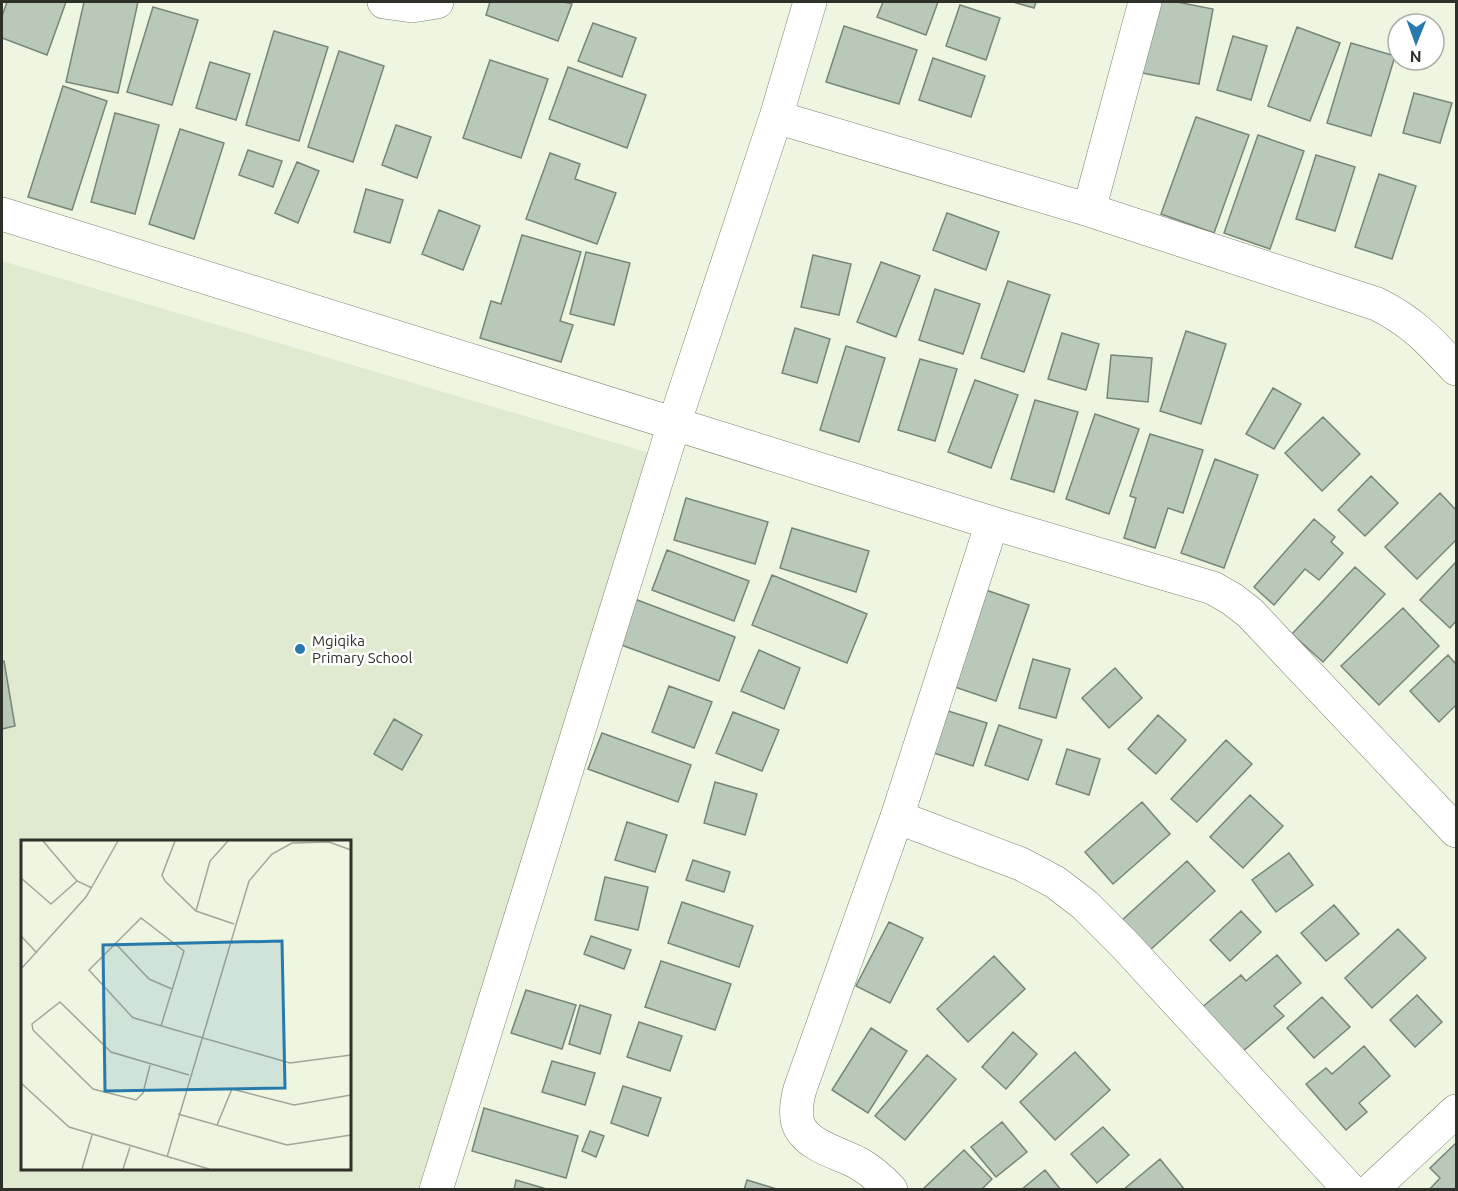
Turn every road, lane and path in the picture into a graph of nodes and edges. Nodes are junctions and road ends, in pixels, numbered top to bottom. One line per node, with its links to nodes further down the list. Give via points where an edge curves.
1 (384, 2): 2 (street, via 412,6)
2 (437, 2)
3 (810, 2): 5 (street)
4 (1145, 2): 6 (street)
5 (777, 117): 6 (street); 9 (street)
6 (1089, 210): 8 (street, via 1377,304 1419,330)
7 (2, 214): 9 (street)
8 (1456, 369)
9 (674, 424): 10 (street); 14 (street)
10 (992, 523): 11 (street); 12 (street, via 1213,588 1232,599 1250,613)
11 (897, 817): 15 (street, via 796,1106 799,1125 808,1138 858,1164); 16 (street, via 1021,864 1055,882 1084,905)
12 (1456, 831)
13 (1456, 1111): 17 (street)
14 (436, 1190)
15 (891, 1190)
16 (1350, 1190)
17 (1371, 1190)

